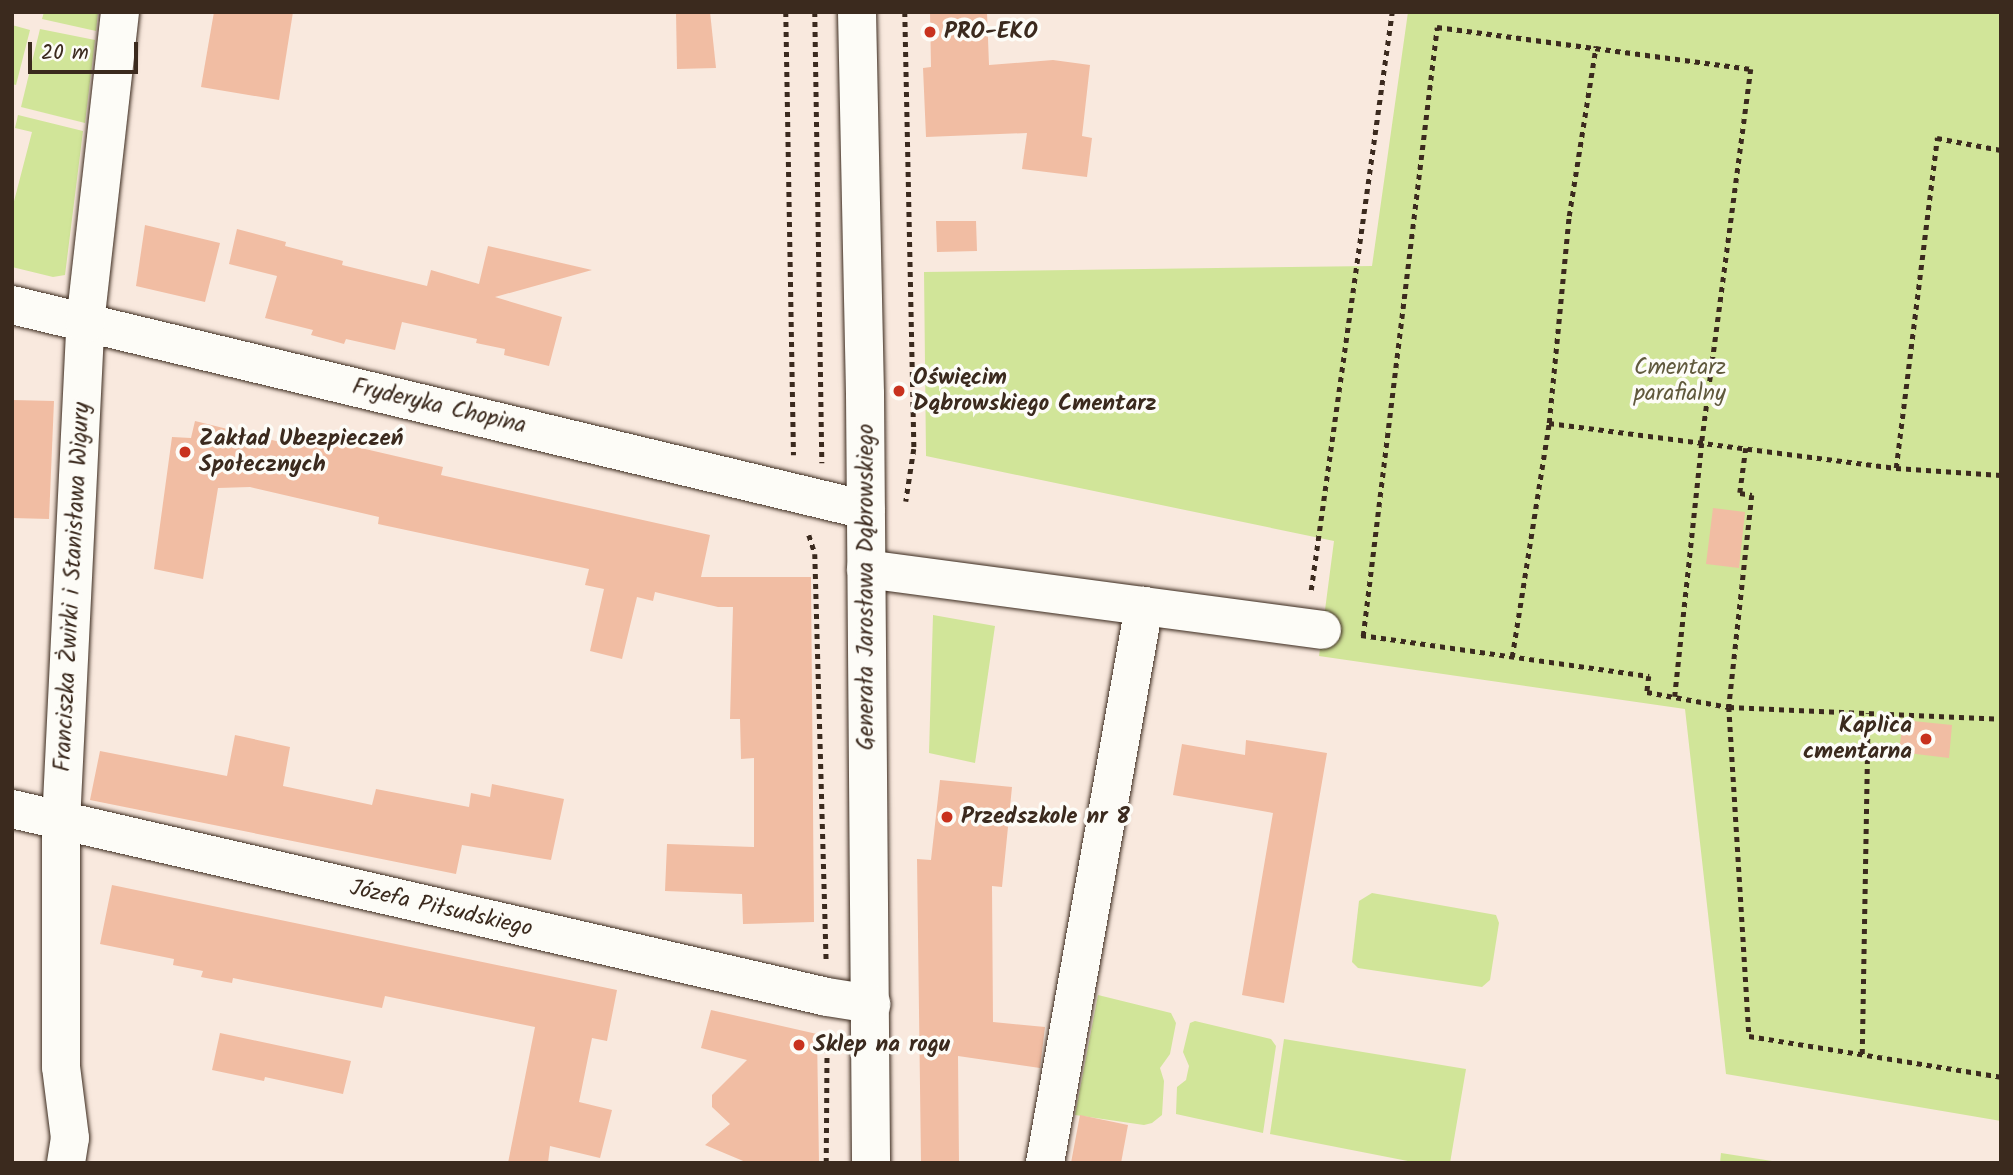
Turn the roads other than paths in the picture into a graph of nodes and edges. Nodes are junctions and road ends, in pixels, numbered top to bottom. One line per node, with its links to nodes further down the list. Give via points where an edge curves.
1 (120, 12): 4 (street, Franciszka Żwirki i Stanisława Wigury)
2 (857, 12): 5 (street, Generała Jarosława Dąbrowskiego)
3 (12, 305): 4 (street, Fryderyka Chopina)
4 (85, 324): 5 (street, Fryderyka Chopina); 10 (street, Franciszka Żwirki i Stanisława Wigury)
5 (866, 510): 6 (street, Generała Jarosława Dąbrowskiego)
6 (866, 569): 7 (street); 11 (street, Generała Jarosława Dąbrowskiego)
7 (1144, 606): 8 (street); 14 (street)
8 (1314, 629)
9 (12, 809): 10 (street, Józefa Piłsudskiego)
10 (61, 823): 11 (street, Józefa Piłsudskiego); 12 (street, Franciszka Żwirki i Stanisława Wigury, via 61,1067 70,1138)
11 (871, 1004): 13 (street, Generała Jarosława Dąbrowskiego)
12 (66, 1163)
13 (871, 1163)
14 (1045, 1163)

